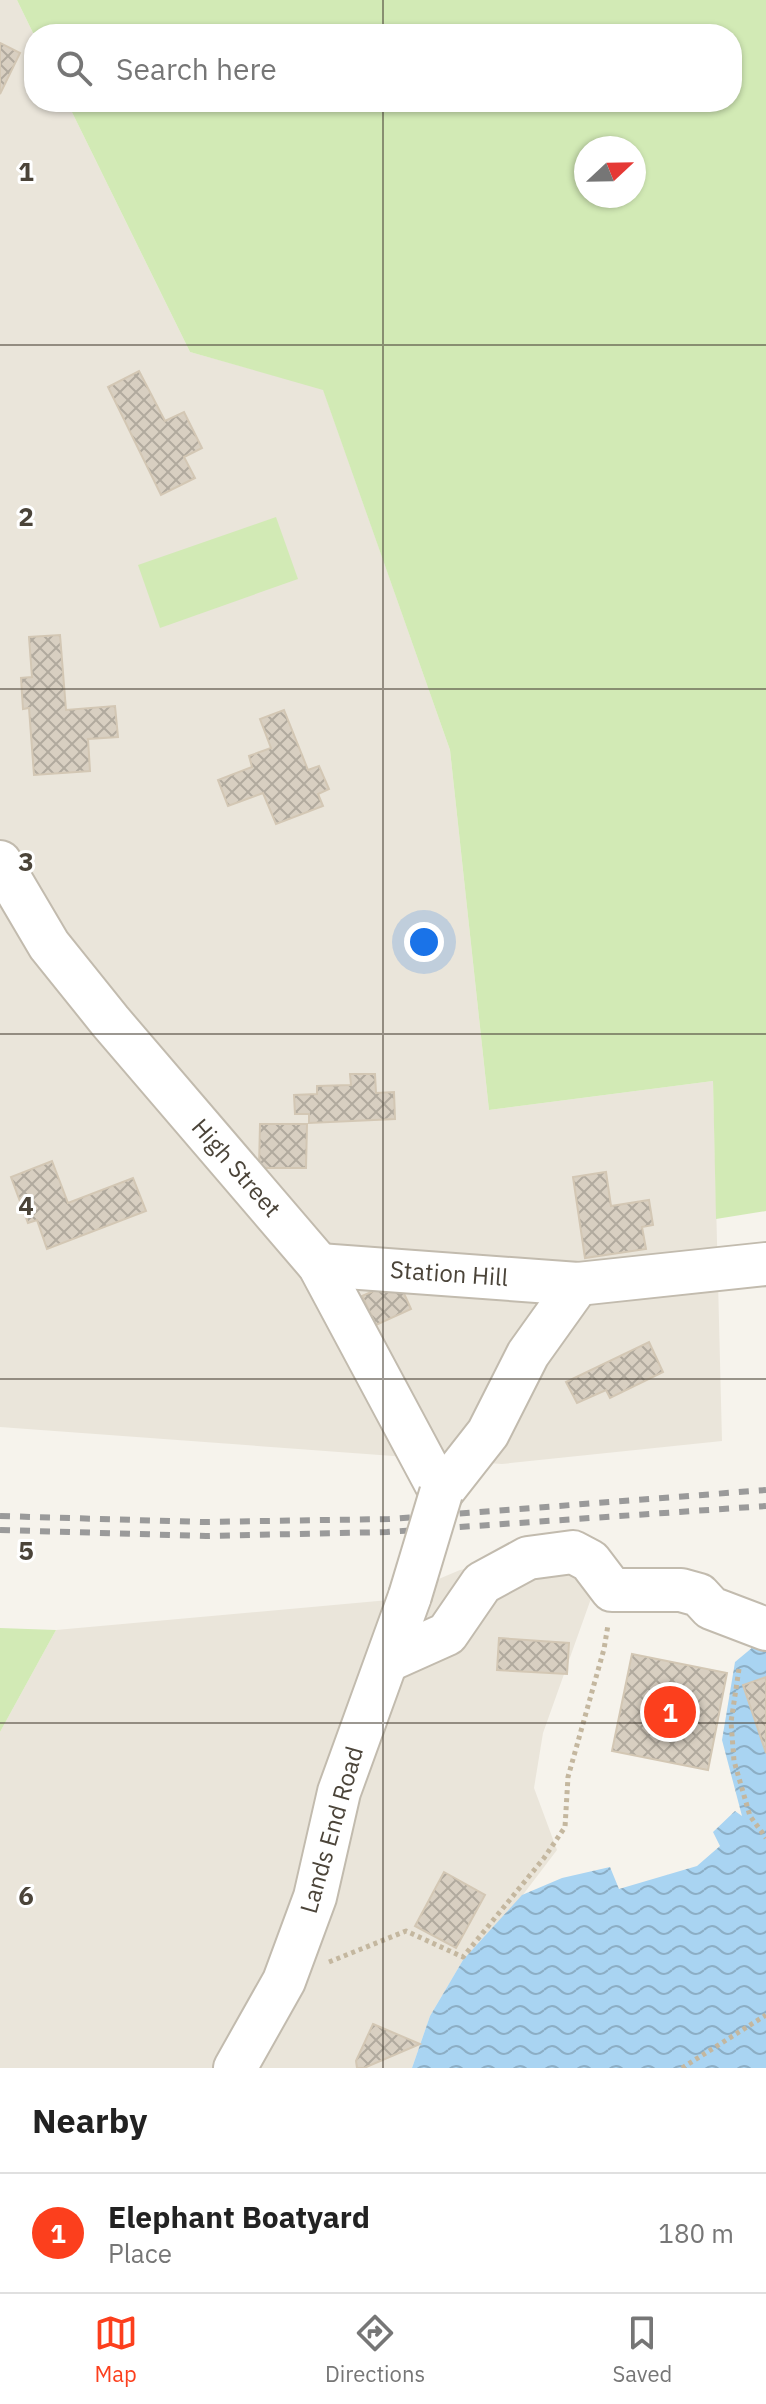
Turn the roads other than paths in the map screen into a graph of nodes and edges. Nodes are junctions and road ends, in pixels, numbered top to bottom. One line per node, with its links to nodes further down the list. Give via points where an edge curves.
1 (0, 862): 3 (street, High Street, via 49,945)
2 (766, 1264): 4 (street, Station Hill)
3 (319, 1265): 4 (street, Station Hill); 5 (street, High Street)
4 (578, 1284): 5 (street, via 528,1354 488,1433)
5 (441, 1493): 7 (street, Lands End Road, bridge)
6 (766, 1629): 7 (street, via 681,1590 612,1590 590,1561 573,1552 528,1558 482,1583 447,1634)
7 (389, 1660): 8 (street, Lands End Road, via 339,1792 315,1897 284,1981)
8 (235, 2068)

